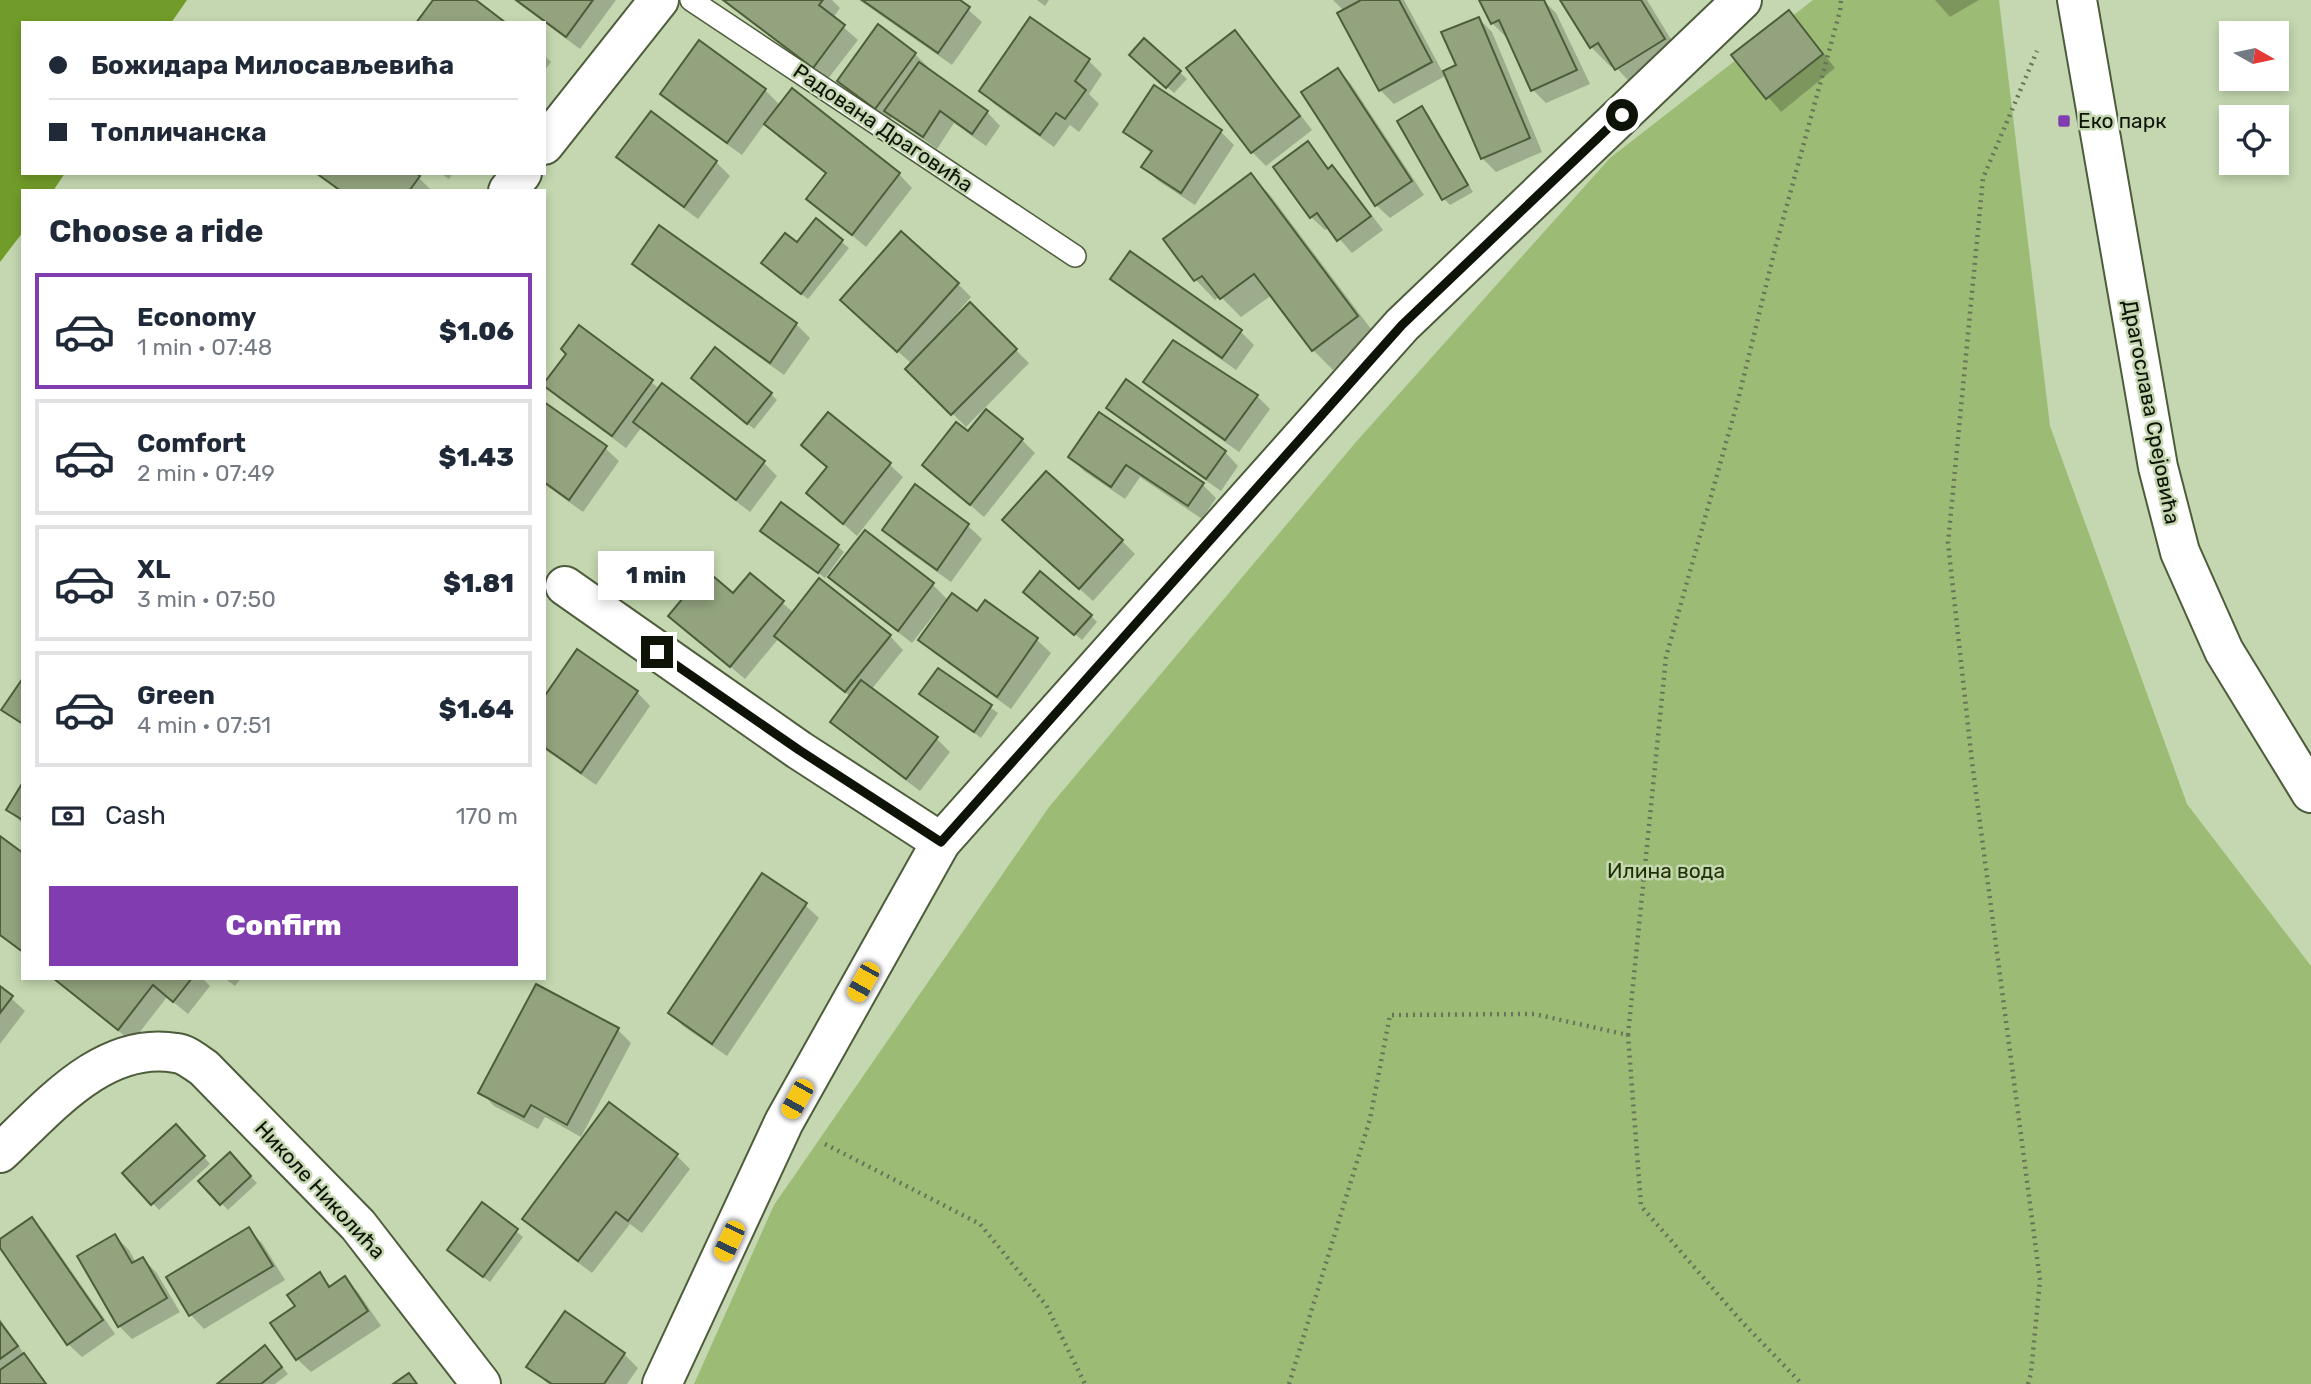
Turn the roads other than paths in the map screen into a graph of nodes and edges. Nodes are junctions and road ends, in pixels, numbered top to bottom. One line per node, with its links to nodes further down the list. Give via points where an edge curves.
1 (659, 0): 5 (street)
2 (691, 0): 8 (lane, Радована Драговића)
3 (1742, 0): 11 (street, via 1402,325)
4 (2077, 0): 10 (street, Драгослава Срејовића, via 2158,467 2180,552 2224,651)
5 (546, 142)
6 (520, 175): 7 (street)
7 (510, 189)
8 (1075, 256)
9 (565, 586): 11 (street, via 799,750)
10 (2311, 793)
11 (941, 842): 14 (street, via 784,1122)
12 (0, 1153): 13 (street, Николе Николића, via 74,1084 100,1067 123,1057 178,1053 204,1068 358,1225)
13 (481, 1384)
14 (662, 1384)

